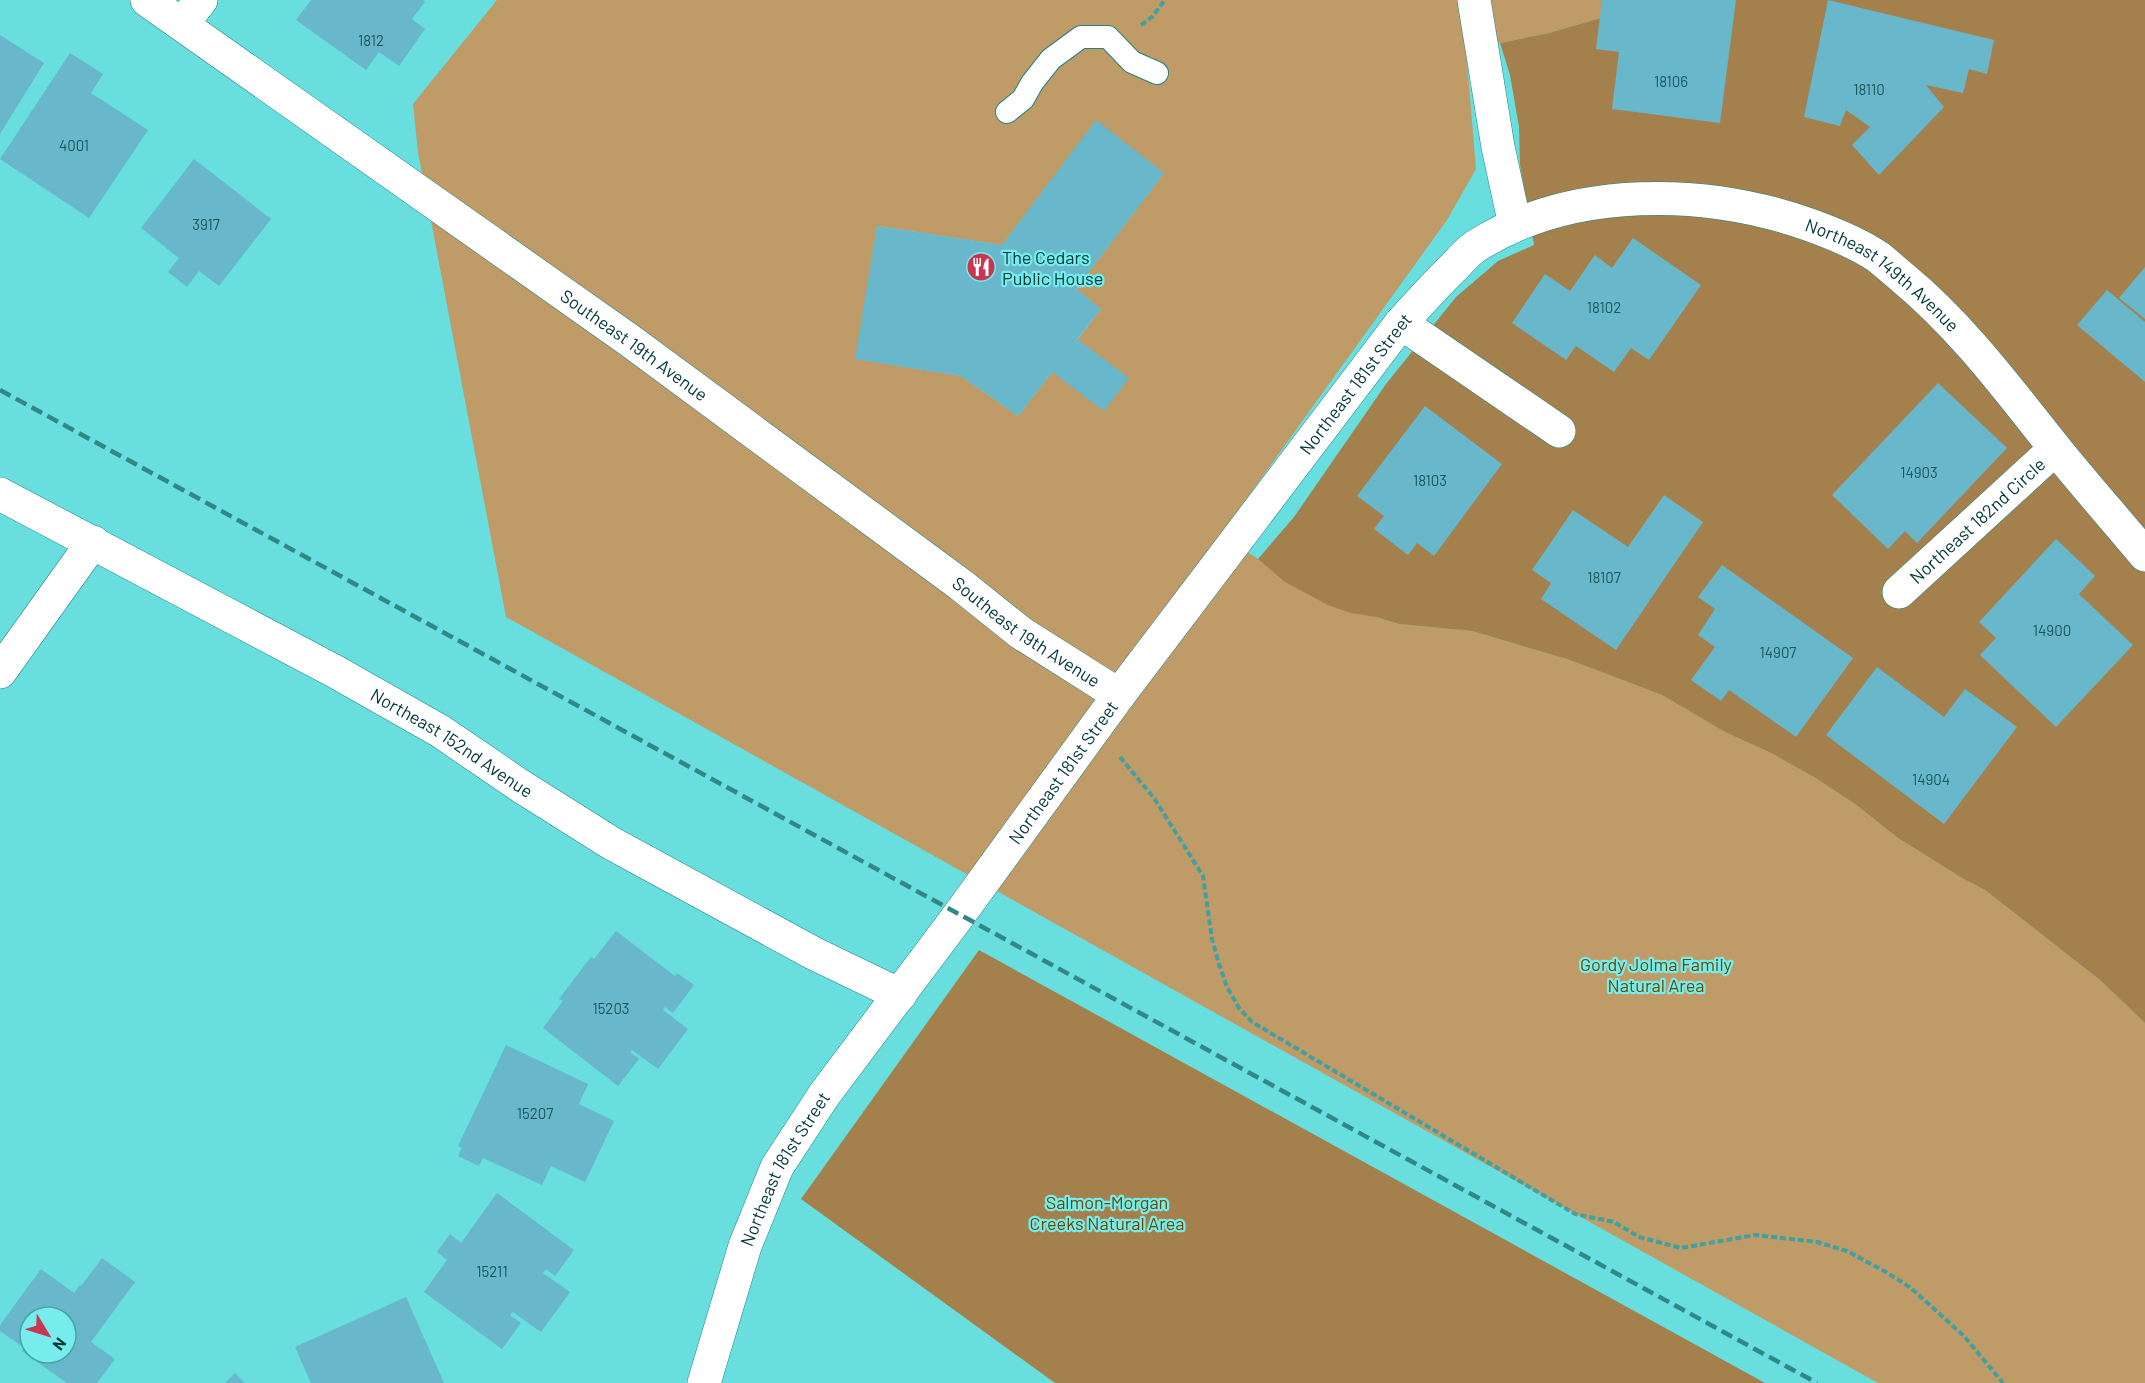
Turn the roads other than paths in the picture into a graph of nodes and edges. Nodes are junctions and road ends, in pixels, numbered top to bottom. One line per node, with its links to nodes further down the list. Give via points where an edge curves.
1 (147, 0): 3 (street, Southeast 19th Avenue)
2 (1474, 0): 6 (street)
3 (192, 12): 15 (street, Southeast 19th Avenue, via 1021,633)
4 (1157, 73): 5 (lane, via 1132,62 1108,37 1081,37 1051,58 1023,99)
5 (1007, 112)
6 (1515, 225): 7 (street, Northeast 181st Street, via 1474,247); 9 (street, Northeast 149th Avenue, via 1573,208 1677,198 1781,215 1830,233 1877,256 1918,291 1980,355)
7 (1401, 322): 8 (street); 15 (street, Northeast 181st Street)
8 (1559, 430)
9 (2055, 449): 12 (street, Northeast 149th Avenue); 13 (street, Northeast 182nd Circle)
10 (0, 494): 11 (street, Northeast 152nd Avenue)
11 (93, 542): 14 (street); 16 (street, Northeast 152nd Avenue, via 440,731 611,843 813,953)
12 (2145, 555)
13 (1899, 592)
14 (0, 672)
15 (1119, 695): 16 (street, Northeast 181st Street)
16 (900, 995): 17 (street, Northeast 181st Street, via 824,1095 777,1167 745,1246)
17 (704, 1383)

